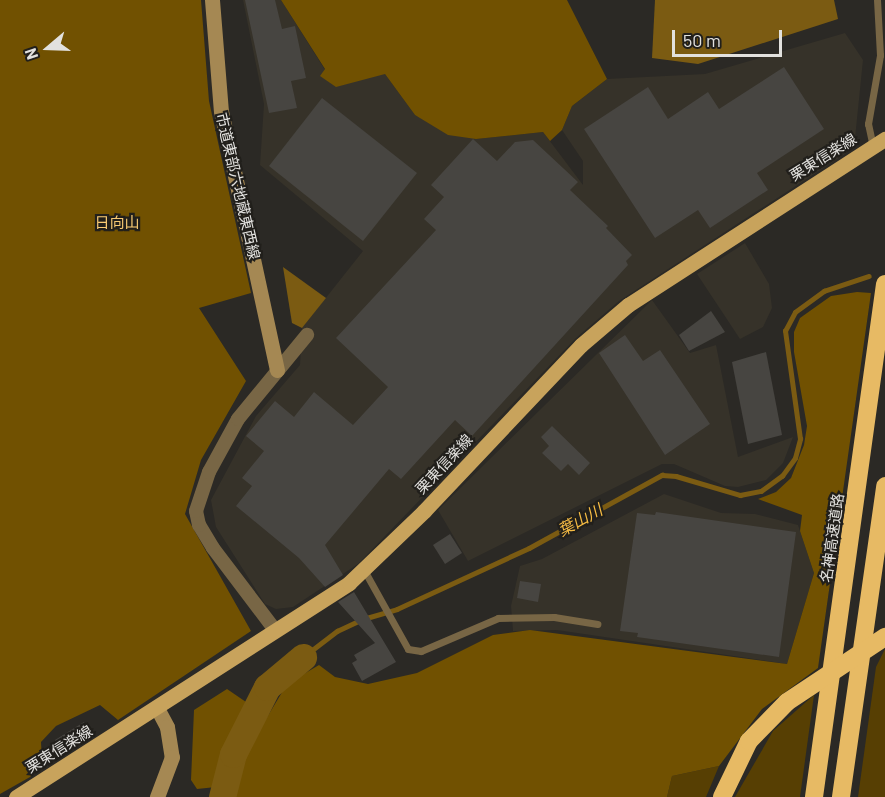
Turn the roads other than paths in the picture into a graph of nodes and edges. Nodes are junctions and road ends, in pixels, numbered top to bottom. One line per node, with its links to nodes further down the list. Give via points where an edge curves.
1 (212, 0): 6 (street, 市道東部六地蔵東西線, via 221,111)
2 (878, 0): 3 (lane, via 880,55 868,124)
3 (879, 143): 8 (main road, 栗東信楽線, via 628,305 581,345 424,512)
4 (885, 284): 16 (highway, 名神高速道路)
5 (308, 335): 6 (street)
6 (277, 370): 10 (street, via 238,418 209,472 196,511 199,525 213,548)
7 (885, 486): 17 (highway)
8 (364, 569): 9 (lane, via 408,649 421,651 498,618 554,617); 10 (main road, 栗東信楽線, via 349,583)
9 (597, 624)
10 (275, 630): 12 (main road, 栗東信楽線)
11 (885, 637): 15 (highway, bridge, via 787,702 749,741)
12 (157, 708): 13 (main road, 栗東信楽線); 14 (street, via 172,750)
13 (16, 797)
14 (157, 797)
15 (723, 797)
16 (814, 797)
17 (841, 797)

